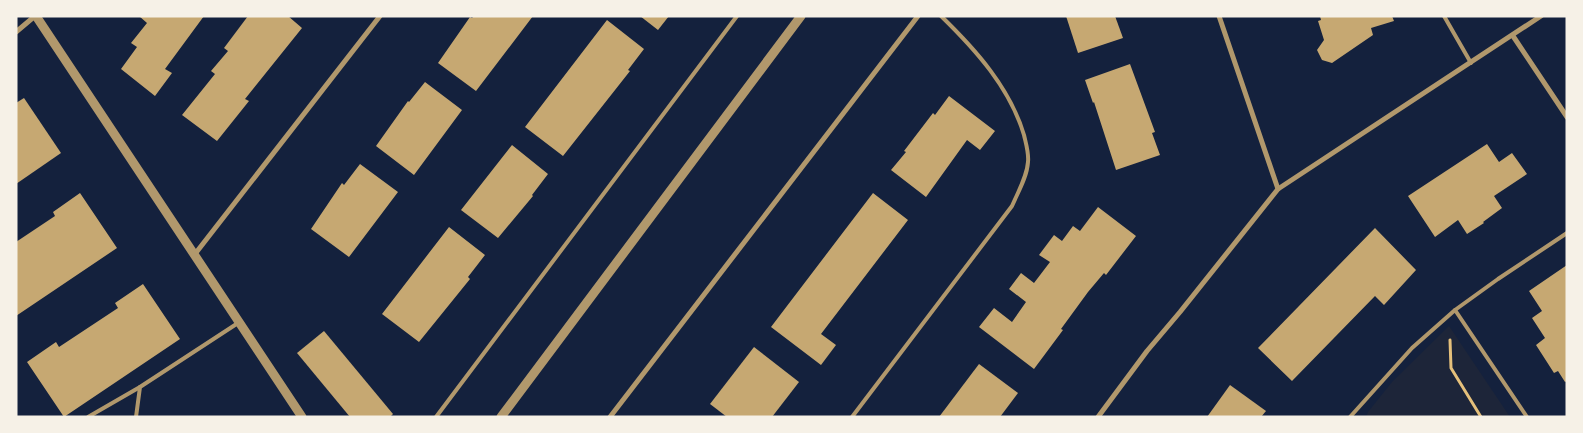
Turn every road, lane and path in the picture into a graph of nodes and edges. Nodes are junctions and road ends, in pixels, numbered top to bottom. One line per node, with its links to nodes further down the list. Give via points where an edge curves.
1 (35, 16): 10 (street); 16 (street)
2 (380, 16): 16 (street)
3 (736, 16): 23 (lane)
4 (801, 16): 24 (street)
5 (918, 16): 25 (street)
6 (941, 16): 26 (lane, via 981,59 1004,90 1019,119 1027,145 1028,162 1012,206)
7 (1219, 16): 14 (street)
8 (1444, 16): 12 (lane)
9 (1541, 16): 11 (street)
10 (16, 32)
11 (1513, 36): 12 (street); 13 (street)
12 (1471, 63): 14 (street)
13 (1567, 117)
14 (1278, 189): 27 (street)
15 (1567, 233): 17 (lane)
16 (195, 254): 18 (street)
17 (1455, 310): 28 (lane, via 1412,348); 29 (path, via 1449,341 1451,368); 30 (lane)
18 (240, 322): 19 (lane); 22 (street)
19 (140, 387): 20 (lane); 21 (lane)
20 (88, 417)
21 (136, 417)
22 (302, 417)
23 (436, 417)
24 (501, 417)
25 (610, 417)
26 (852, 417)
27 (1098, 417)
28 (1350, 417)
29 (1481, 417)
30 (1527, 417)

